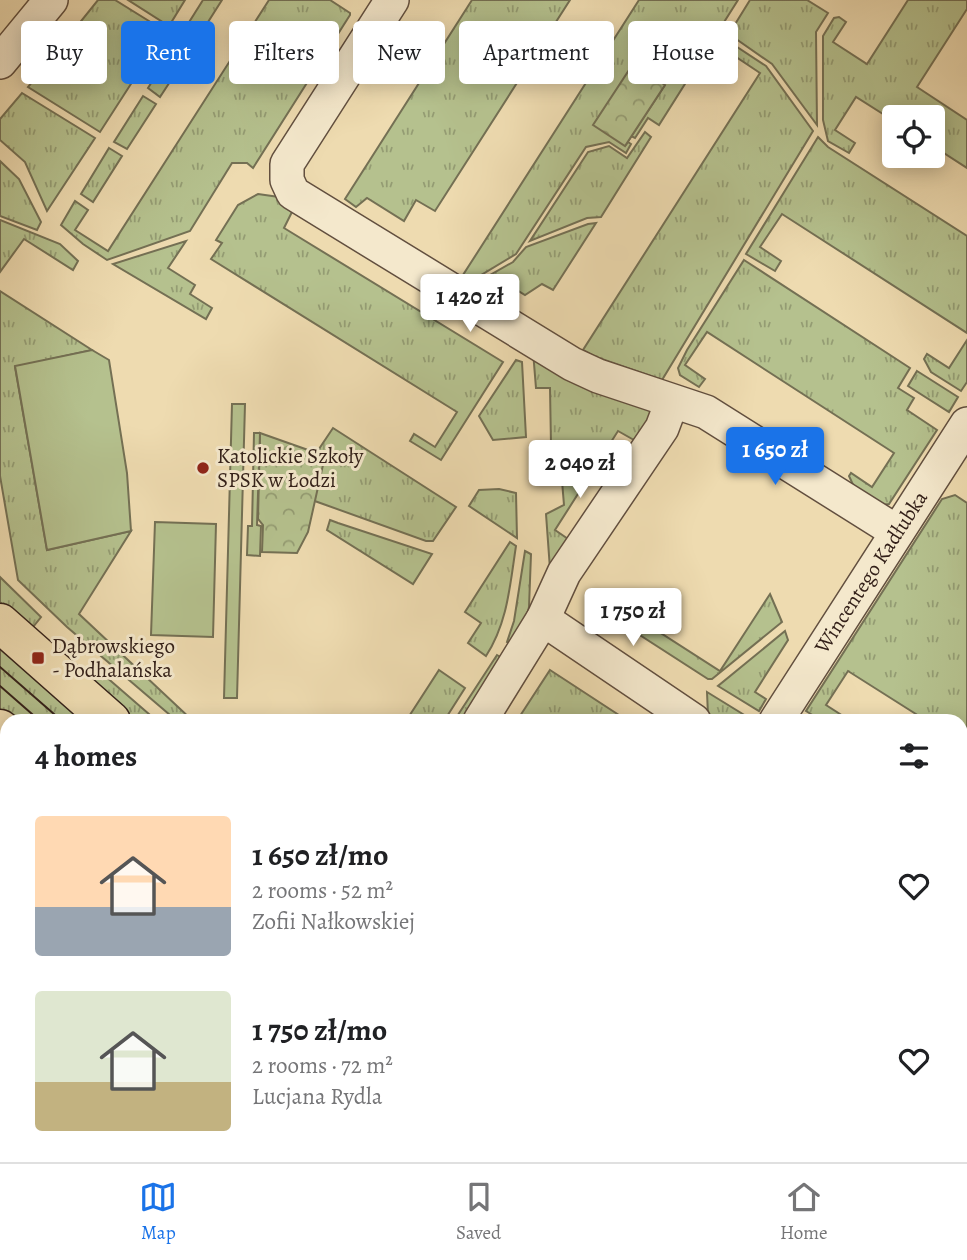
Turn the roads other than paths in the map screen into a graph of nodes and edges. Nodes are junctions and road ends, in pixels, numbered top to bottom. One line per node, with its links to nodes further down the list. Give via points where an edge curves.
1 (51, 0): 3 (street)
2 (392, 0): 6 (street, via 287,164 293,193 572,365 706,412)
3 (0, 62)
4 (671, 404): 7 (street, via 662,428 564,573)
5 (967, 424): 6 (street, Wincentego Kadłubka)
6 (897, 533): 12 (street, Wincentego Kadłubka)
7 (543, 619): 10 (street); 11 (street)
8 (0, 623): 9 (main road)
9 (103, 714)
10 (484, 714)
11 (684, 714)
12 (781, 714)

